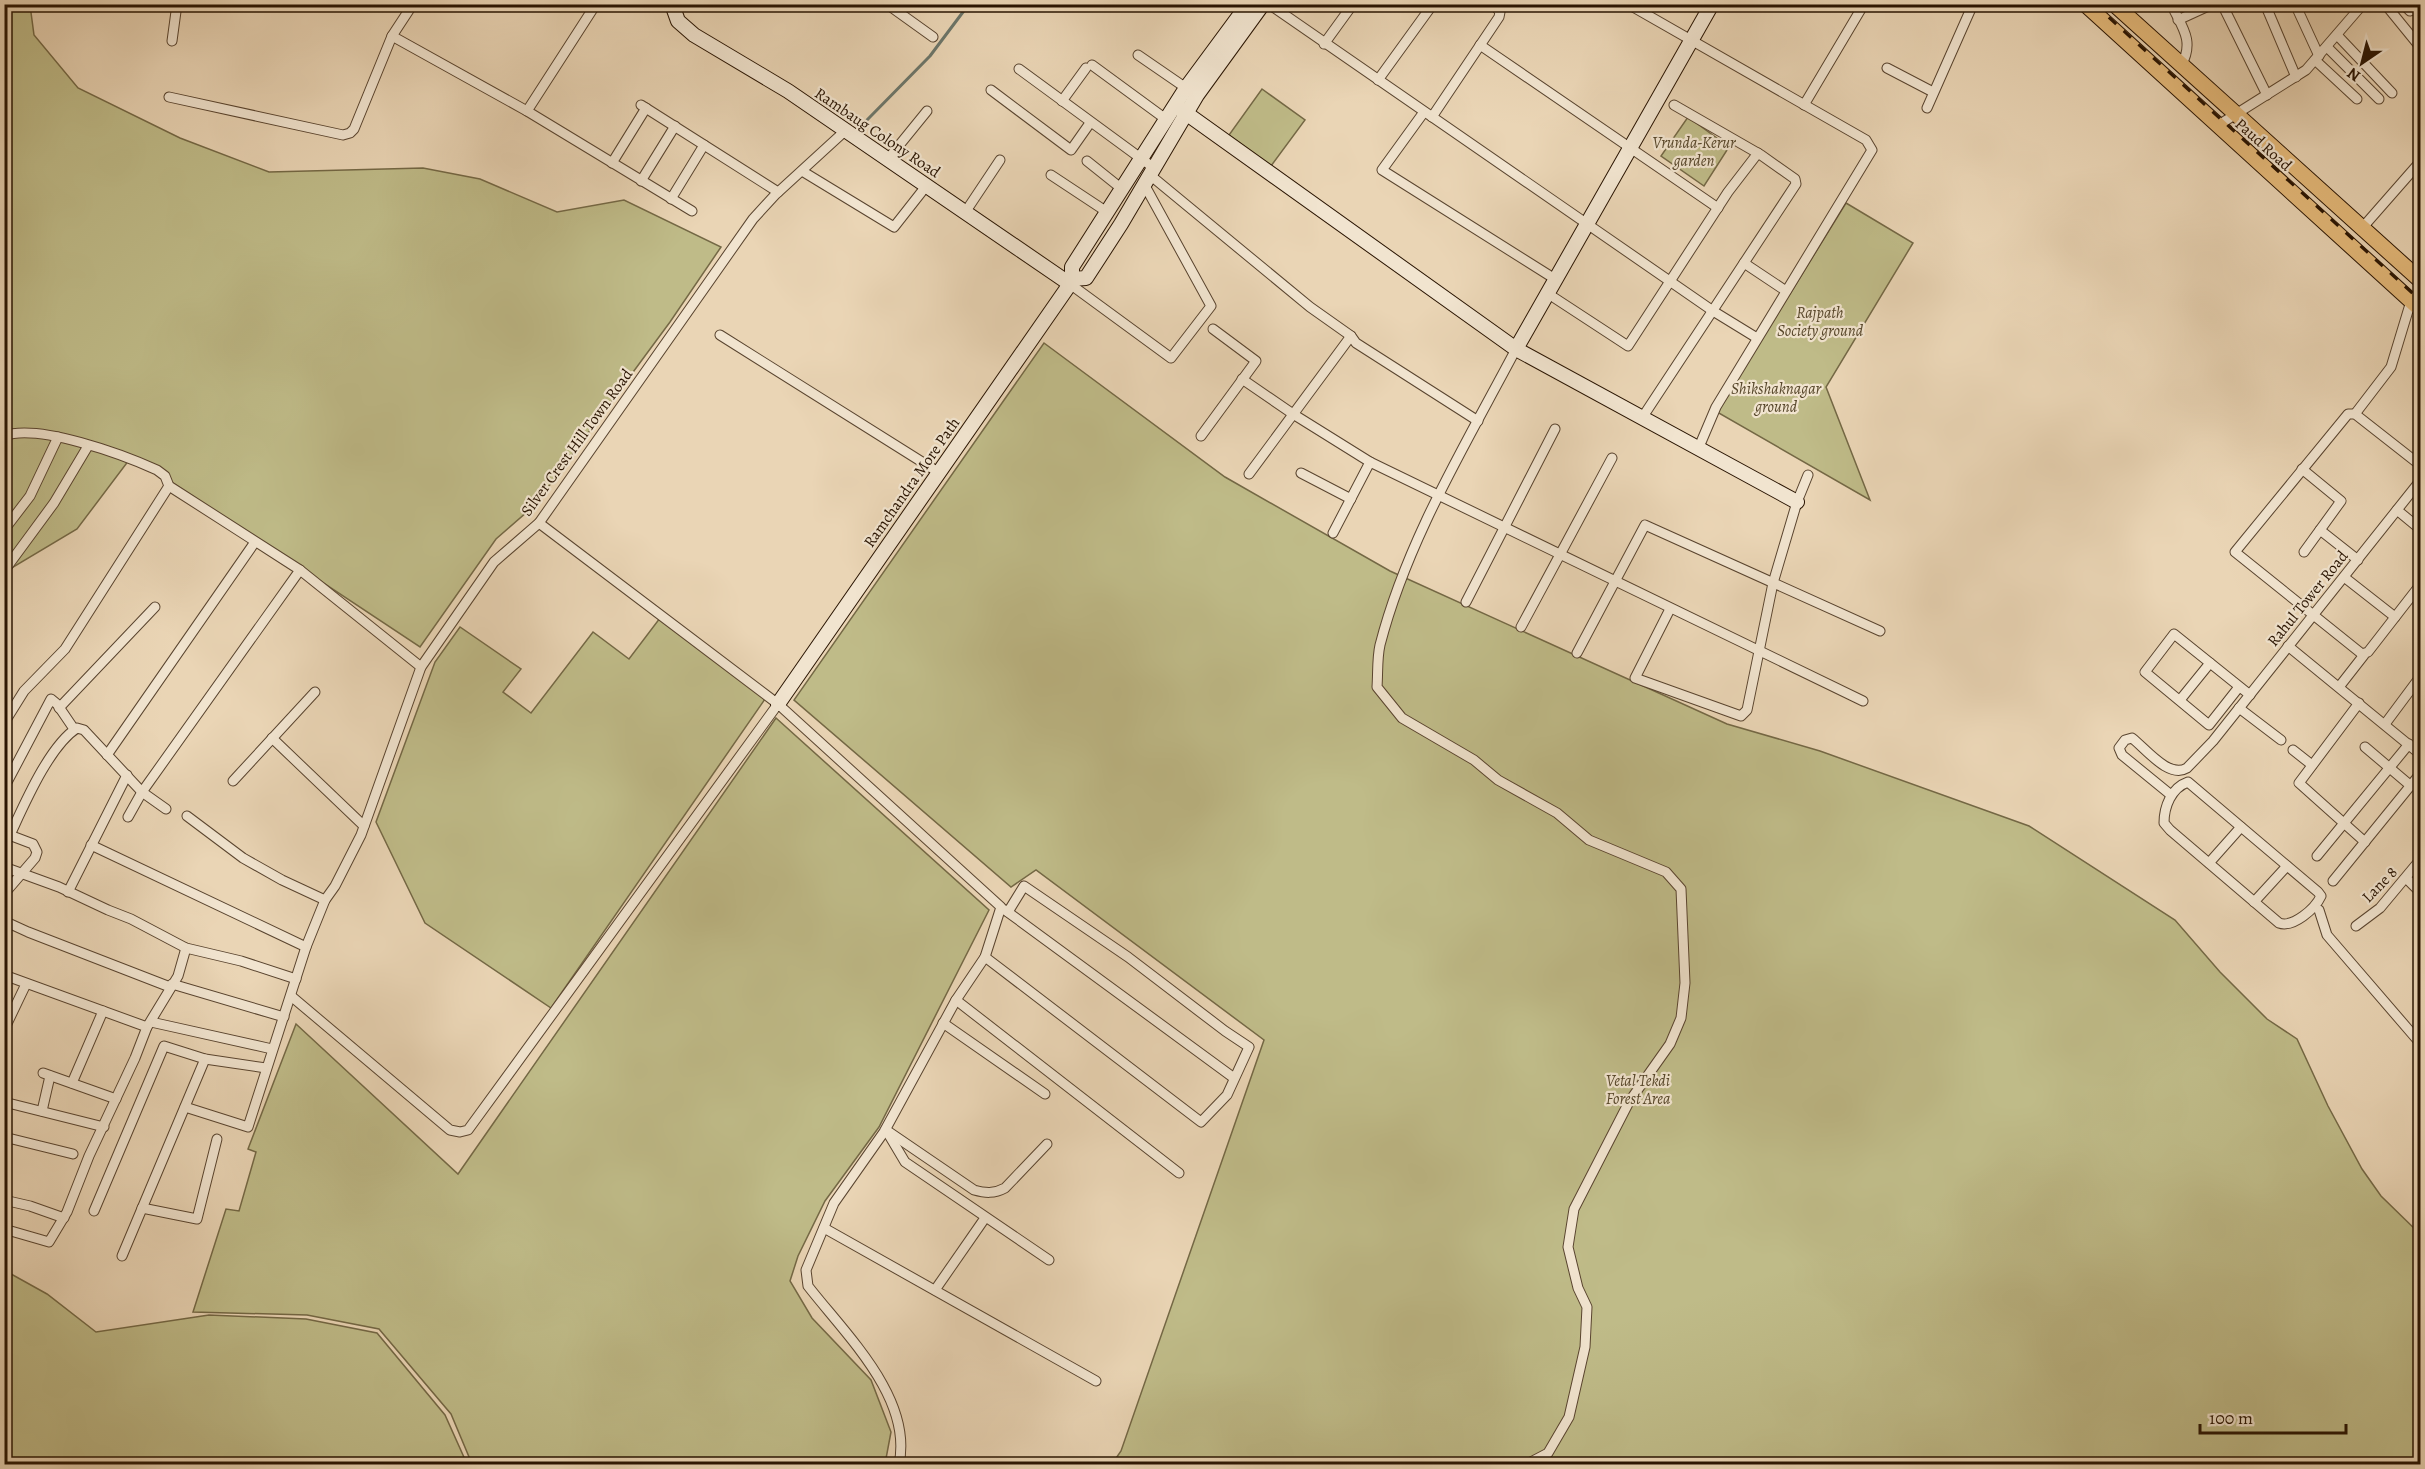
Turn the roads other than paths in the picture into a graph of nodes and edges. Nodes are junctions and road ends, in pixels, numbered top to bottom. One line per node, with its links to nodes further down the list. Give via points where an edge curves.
1 (177, 4): 31 (street)
2 (413, 4): 29 (street)
3 (596, 4): 57 (street)
4 (887, 4): 30 (street)
5 (1248, 4): 44 (street, Ramchandra More Path)
6 (1263, 4): 56 (street, Ramchandra More Path, via 1197,95)
7 (1269, 4): 33 (street)
8 (1353, 4): 33 (street)
9 (1433, 4): 43 (street)
10 (1493, 4): 34 (street, via 1500,12 1499,17)
11 (1628, 4): 32 (street)
12 (1712, 4): 32 (street)
13 (1864, 4): 54 (street)
14 (1973, 4): 46 (street)
15 (2085, 4): 65 (main road, Paud Road)
16 (2114, 4): 39 (main road, Paud Road)
17 (2171, 4): 27 (street)
18 (2212, 4): 27 (street)
19 (2222, 4): 48 (street)
20 (2265, 4): 42 (street)
21 (2295, 4): 38 (street)
22 (2363, 4): 28 (street)
23 (2385, 4): 36 (street)
24 (2403, 4): 26 (street, via 2410,11)
25 (672, 5): 66 (street, Rambaug Colony Road, via 678,21 694,35)
26 (2421, 8)
27 (2178, 20): 39 (street, via 2188,42)
28 (2337, 35): 35 (street); 47 (street)
29 (392, 36): 49 (street, via 354,129 346,135); 57 (street)
30 (933, 38)
31 (171, 41)
32 (1691, 41): 54 (street); 68 (street)
33 (1324, 44): 43 (street)
34 (1480, 45): 61 (street); 68 (street)
35 (2327, 46): 38 (street); 51 (street)
36 (2421, 47)
37 (1138, 55): 44 (street)
38 (2317, 58): 42 (street); 50 (street)
39 (2181, 66): 60 (main road, Paud Road)
40 (1887, 68): 46 (street)
41 (1019, 69): 52 (street)
42 (2296, 76): 48 (street)
43 (1378, 80): 59 (street)
44 (1186, 88): 56 (street, Ramchandra More Path)
45 (991, 90): 63 (street, via 1071,150)
46 (1934, 92): 55 (street)
47 (2392, 93)
48 (2267, 95): 60 (street)
49 (169, 97)
50 (2357, 99)
51 (2379, 99)
52 (1062, 101): 62 (street, via 1089,66); 63 (street)
53 (1674, 105): 69 (street)
54 (1804, 105): 95 (street, via 1866,140 1872,150)
55 (1927, 108)
56 (1181, 110): 62 (street, Ramchandra More Path); 78 (street, Ramchandra More Path); 103 (street)
57 (527, 111): 75 (street)
58 (927, 111): 70 (street)
59 (1424, 111): 61 (street); 91 (street, via 1382,170)
60 (2235, 114): 65 (street); 89 (main road, Paud Road)
61 (1432, 117): 88 (street)
62 (1167, 120): 71 (street, Ramchandra More Path)
63 (1090, 123): 71 (street)
64 (675, 126): 67 (street); 75 (street, via 643,106); 79 (street)
65 (2217, 126): 97 (main road, Paud Road)
66 (846, 130): 70 (street, Rambaug Colony Road); 76 (street, Silver Crest Hill Town Road)
67 (704, 145): 82 (street); 83 (street)
68 (1630, 148): 84 (street); 88 (street)
69 (1758, 153): 84 (street); 90 (street, via 1795,179 1796,184)
70 (888, 159): 80 (street, Rambaug Colony Road)
71 (1141, 159): 78 (street); 81 (street, Ramchandra More Path)
72 (1000, 160): 86 (street)
73 (1087, 161): 81 (street)
74 (2421, 162): 89 (street)
75 (612, 163): 79 (street)
76 (802, 171): 80 (street, via 894,227); 82 (street, Silver Crest Hill Town Road)
77 (1051, 175): 87 (street)
78 (1149, 176): 94 (street, Ramchandra More Path, via 1086,278); 94 (street, via 1211,306 1171,358); 101 (street)
79 (641, 181): 83 (street)
80 (927, 185): 86 (street, Rambaug Colony Road)
81 (1122, 189): 87 (street, Ramchandra More Path)
82 (778, 192): 129 (street, Silver Crest Hill Town Road, via 753,219)
83 (671, 199): 85 (street)
84 (1718, 208): 92 (street)
85 (692, 211)
86 (966, 211): 94 (street, Rambaug Colony Road)
87 (1107, 212): 94 (street, Ramchandra More Path, via 1072,267)
88 (1587, 223): 91 (street); 92 (street)
89 (2363, 227): 93 (main road, Paud Road)
90 (1744, 263): 95 (street); 98 (street)
91 (1555, 279): 96 (street)
92 (1670, 280): 96 (street, via 1628,346); 98 (street)
93 (2421, 280)
94 (1071, 281): 119 (street, Ramchandra More Path)
95 (1786, 291): 102 (street)
96 (1547, 293): 103 (street)
97 (2416, 305): 106 (street, via 2391,367)
98 (1713, 311): 102 (street); 107 (street)
99 (1213, 329): 104 (street, via 1256,361)
100 (720, 335): 119 (street)
101 (1351, 336): 105 (street); 108 (street, via 1356,344)
102 (1757, 338): 114 (street, via 1716,407)
103 (1516, 349): 107 (street); 108 (street)
104 (1242, 379): 105 (street); 111 (street)
105 (1293, 414): 116 (street); 121 (street)
106 (2355, 414): 117 (street); 118 (street, via 2346,415)
107 (1642, 418): 114 (street)
108 (1478, 421): 125 (street)
109 (1555, 429): 130 (street)
110 (4, 436): 112 (street, via 26,432)
111 (1201, 436)
112 (58, 437): 113 (street); 132 (street, via 30,496)
113 (88, 446): 124 (street, via 157,470); 140 (street, via 54,503)
114 (1699, 447): 127 (street)
115 (1612, 458): 137 (street)
116 (1370, 462): 125 (street); 126 (street)
117 (2421, 465)
118 (2302, 469): 133 (street, via 2341,501); 148 (street, via 2235,552)
119 (938, 472): 166 (street, Ramchandra More Path)
120 (1301, 473): 126 (street)
121 (1249, 474)
122 (1808, 475): 127 (street)
123 (2421, 481): 128 (street, Rahul Tower Road)
124 (169, 486): 135 (street); 169 (street, via 65,649 24,691)
125 (1438, 496): 130 (street); 258 (street, via 1404,573 1380,647 1377,687 1402,718 1557,813 1589,840 1666,872 1681,889 1685,983 1681,1018 1670,1044 1629,1102 1574,1209 1568,1247 1587,1307 1585,1347 1569,1418 1548,1453)
126 (1351, 499): 134 (street)
127 (1797, 502): 143 (street)
128 (2397, 510): 131 (street); 138 (street, Rahul Tower Road)
129 (539, 523): 157 (street, Silver Crest Hill Town Road, via 494,562); 166 (street)
130 (1503, 528): 137 (street); 145 (street)
131 (2421, 529)
132 (4, 530)
133 (2320, 530): 136 (street); 138 (street)
134 (1334, 533)
135 (255, 542): 139 (street); 178 (street)
136 (2304, 552)
137 (1559, 555): 142 (street); 150 (street)
138 (2358, 560): 141 (street, Rahul Tower Road)
139 (300, 570): 157 (street); 186 (street)
140 (4, 571)
141 (2344, 577): 148 (street, Rahul Tower Road); 149 (street)
142 (1614, 581): 143 (street, via 1645,525); 147 (street); 153 (street)
143 (1773, 584): 151 (street); 154 (street)
144 (2421, 585): 149 (street)
145 (1466, 602)
146 (155, 607): 167 (street)
147 (1670, 609): 154 (street); 154 (street, via 1635,678 1740,716 1747,710)
148 (2314, 615): 152 (street, Rahul Tower Road); 155 (street)
149 (2395, 617): 155 (street)
150 (1521, 627)
151 (1880, 631)
152 (2288, 646): 160 (street); 162 (street, Rahul Tower Road)
153 (1577, 653)
154 (1761, 653): 164 (street)
155 (2364, 654): 160 (street)
156 (2210, 663): 159 (street); 163 (street); 163 (street, via 2174,634 2145,672)
157 (421, 667): 192 (street, Silver Crest Hill Town Road)
158 (2421, 678): 170 (street)
159 (2239, 687): 162 (street); 163 (street, via 2209,725)
160 (2339, 687): 165 (street)
161 (315, 692): 172 (street)
162 (2250, 695): 168 (street, Rahul Tower Road)
163 (2180, 700)
164 (1863, 701)
165 (2359, 703): 170 (street); 179 (street)
166 (778, 704): 210 (street); 221 (street, via 468,1130 450,1130)
167 (59, 708): 171 (street); 185 (street, via 51,699 47,703)
168 (2239, 708): 173 (street); 187 (street, Rahul Tower Road, via 2183,771 2170,770 2132,738 2125,740 2119,748 2122,755)
169 (4, 723)
170 (2385, 724): 174 (street)
171 (74, 729): 178 (street, via 84,730); 194 (street, via 53,754)
172 (272, 738): 183 (street); 192 (street)
173 (2281, 740)
174 (2409, 744): 177 (street); 180 (street)
175 (2365, 747): 180 (street)
176 (2293, 750): 179 (street)
177 (2421, 753)
178 (107, 755): 182 (street)
179 (2312, 765): 191 (street, via 2299,783)
180 (2390, 767): 184 (street); 191 (street)
181 (2421, 774): 184 (street)
182 (127, 776): 186 (street); 196 (street)
183 (233, 781)
184 (2411, 786): 195 (street)
185 (4, 788)
186 (142, 792): 188 (street); 190 (street)
187 (2171, 795): 193 (street, via 2188,783); 199 (street, via 2164,823)
188 (166, 809)
189 (187, 816): 208 (street, via 243,858)
190 (128, 817)
191 (2344, 823): 195 (street); 197 (street)
192 (364, 826): 208 (street, Silver Crest Hill Town Road)
193 (2241, 827): 199 (street); 200 (street)
194 (7, 834): 202 (street, via 33,844 37,850)
195 (2365, 842): 204 (street)
196 (91, 845): 205 (street); 214 (street)
197 (2317, 856)
198 (2421, 860): 203 (street, Lane 8)
199 (2209, 863): 209 (street)
200 (2287, 866): 209 (street); 209 (street, via 2318,892 2318,902 2285,925)
201 (4, 867): 202 (street)
202 (21, 874): 205 (street); 207 (street)
203 (2407, 879): 206 (street); 213 (street, Lane 8, via 2380,908)
204 (2333, 881)
205 (68, 892): 215 (street, via 131,918)
206 (2421, 892)
207 (4, 894)
208 (325, 900): 214 (street, Silver Crest Hill Town Road)
209 (2254, 902)
210 (1004, 909): 216 (street); 232 (street); 232 (street, via 1024,886 1128,957 1249,1047)
211 (2319, 910): 228 (street, via 2327,935)
212 (4, 921): 220 (street)
213 (2356, 926)
214 (306, 947): 218 (street, Silver Crest Hill Town Road)
215 (186, 948): 218 (street); 220 (street)
216 (985, 957): 222 (street); 232 (street, via 1201,1122 1227,1095)
217 (4, 975): 219 (street)
218 (296, 978): 221 (street, Silver Crest Hill Town Road)
219 (26, 984): 223 (street); 227 (street)
220 (171, 986): 224 (street); 226 (street)
221 (291, 996): 224 (street, Silver Crest Hill Town Road)
222 (956, 1000): 225 (street); 245 (street)
223 (103, 1011): 226 (street); 233 (street)
224 (284, 1017): 229 (street, Silver Crest Hill Town Road)
225 (943, 1023): 234 (street); 240 (street)
226 (149, 1024): 229 (street); 235 (street)
227 (4, 1030)
228 (2421, 1043)
229 (272, 1049): 231 (street, Silver Crest Hill Town Road)
230 (205, 1059): 231 (street); 237 (street); 248 (street, via 164,1046)
231 (266, 1068): 237 (street, Silver Crest Hill Town Road, via 248,1127)
232 (1234, 1078)
233 (72, 1083): 235 (street); 238 (street, via 46,1075)
234 (1045, 1094)
235 (116, 1099): 239 (street)
236 (4, 1102): 238 (street)
237 (184, 1107): 247 (street)
238 (42, 1111): 239 (street)
239 (104, 1127): 249 (street)
240 (886, 1130): 243 (street, via 974,1190 987,1193 1005,1188); 250 (street, via 905,1162); 251 (street, via 834,1203)
241 (4, 1137): 244 (street)
242 (218, 1139): 247 (street, via 197,1219)
243 (1047, 1144)
244 (73, 1154)
245 (1179, 1173)
246 (4, 1200): 249 (street)
247 (142, 1208): 253 (street)
248 (94, 1211)
249 (64, 1218): 252 (street, via 50,1242)
250 (985, 1218): 254 (street); 255 (street)
251 (824, 1228): 255 (street); 257 (street, via 806,1270 806,1280 882,1380 901,1435)
252 (4, 1229)
253 (122, 1256)
254 (1049, 1260)
255 (935, 1290): 256 (street)
256 (1096, 1381)
257 (899, 1464)
258 (1527, 1464)

